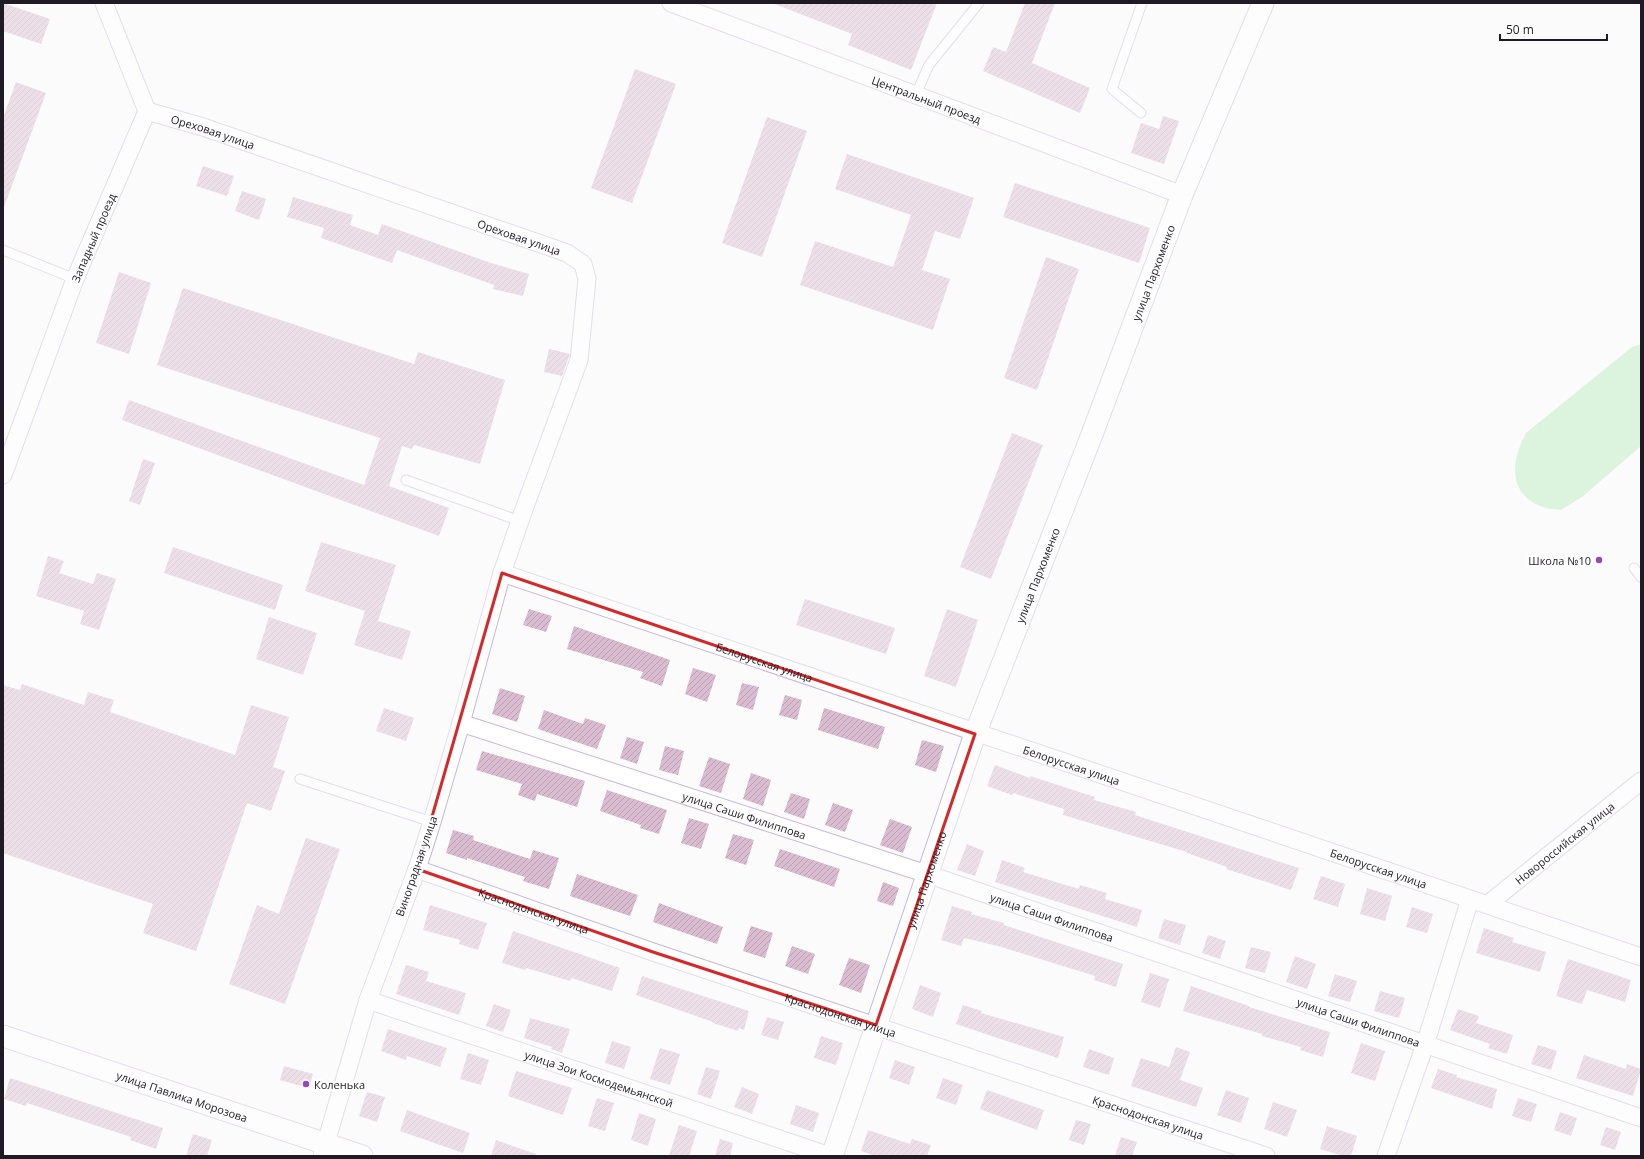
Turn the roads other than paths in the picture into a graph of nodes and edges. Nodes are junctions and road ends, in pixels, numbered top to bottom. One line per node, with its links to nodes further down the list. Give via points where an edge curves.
1 (104, 3): 7 (street)
2 (671, 3): 6 (street, Центральный проезд)
3 (979, 3): 6 (lane, via 929,65)
4 (1142, 3): 8 (lane, via 1112,89)
5 (1263, 3): 9 (street, улица Пархоменко)
6 (916, 94): 9 (street, Центральный проезд)
7 (147, 111): 11 (street, Западный проезд); 15 (street, Ореховая улица, via 203,127 567,253 583,264 587,279 579,360)
8 (1141, 113)
9 (1182, 194): 20 (street, улица Пархоменко, via 1091,437)
10 (3, 250): 11 (lane)
11 (75, 279): 12 (street, Западный проезд)
12 (8, 446): 13 (street, Западный проезд)
13 (3, 475)
14 (406, 480): 15 (lane)
15 (520, 521): 17 (street, Ореховая улица)
16 (1634, 568): 18 (lane)
17 (502, 573): 19 (street, Виноградная улица); 20 (street, Белорусская улица)
18 (1641, 577)
19 (462, 723): 23 (street, Виноградная улица); 25 (street, улица Саши Филиппова)
20 (975, 734): 25 (street, улица Пархоменко); 26 (street, Белорусская улица)
21 (300, 779): 23 (lane)
22 (1641, 781): 27 (street, Новороссийская улица)
23 (432, 822): 24 (street, Виноградная улица)
24 (417, 869): 29 (street, Виноградная улица); 30 (street, Краснодонская улица, via 653,952)
25 (927, 874): 30 (street, улица Пархоменко); 32 (street, улица Саши Филиппова)
26 (1470, 899): 27 (street, Белорусская улица); 32 (street)
27 (1488, 904): 28 (street, Белорусская улица)
28 (1641, 957)
29 (368, 1000): 34 (street, Виноградная улица); 36 (street, улица Зои Космодемьянской)
30 (876, 1025): 36 (street, улица Пархоменко); 37 (street, Краснодонская улица)
31 (3, 1036): 34 (street, улица Павлика Морозова)
32 (1425, 1045): 33 (street, улица Саши Филиппова); 38 (street)
33 (1641, 1118)
34 (323, 1150): 35 (street, улица Павлика Морозова)
35 (362, 1156)
36 (831, 1156)
37 (1266, 1156)
38 (1386, 1156)

